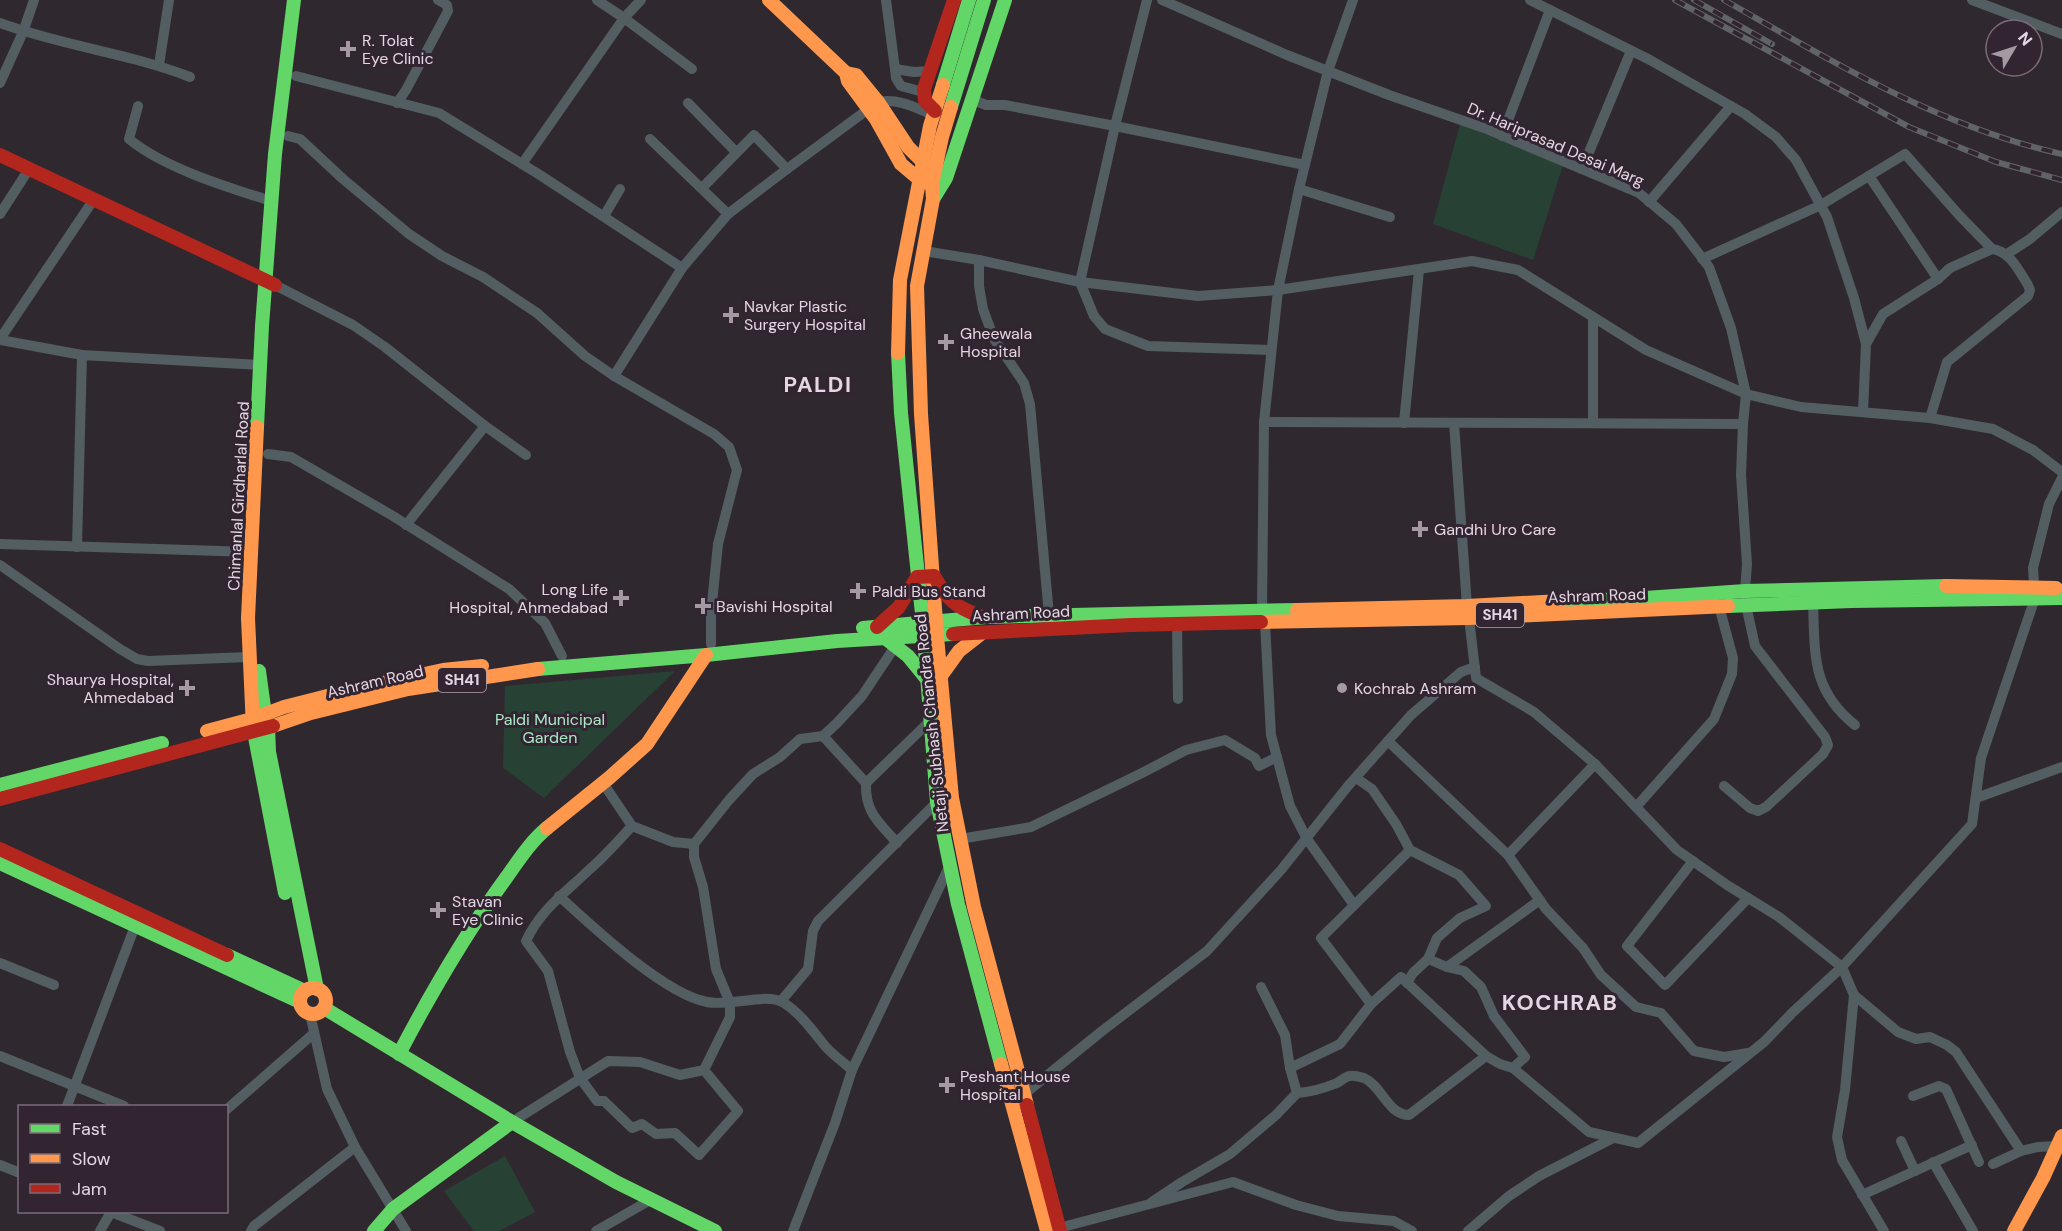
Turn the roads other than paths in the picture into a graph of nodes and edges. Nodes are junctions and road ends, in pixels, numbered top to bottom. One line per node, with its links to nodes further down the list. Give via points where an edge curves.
1 (34, 0): 22 (street)
2 (169, 0): 25 (street)
3 (294, 0): 59 (main road, Chimanlal Girdharlal Road)
4 (304, 0): 30 (main road, Chimanlal Girdharlal Road)
5 (438, 0): 35 (street, via 447,4 448,11)
6 (597, 0): 20 (street)
7 (641, 0): 20 (street)
8 (770, 0): 38 (main road, via 846,73 848,81)
9 (886, 0): 27 (street)
10 (954, 0): 28 (main road)
11 (969, 0): 40 (main road)
12 (984, 0): 52 (main road, Netaji Subhash Chandra Road)
13 (1005, 0): 34 (main road)
14 (1147, 0): 41 (street)
15 (1162, 0): 29 (street, Dr. Hariprasad Desai Marg)
16 (1353, 0): 29 (street)
17 (1530, 0): 19 (street)
18 (1972, 0): 23 (street)
19 (1550, 10): 24 (street); 43 (street)
20 (624, 18): 26 (street); 47 (street)
21 (0, 23): 22 (street)
22 (23, 32): 25 (street); 32 (street)
23 (2062, 34)
24 (1631, 51): 39 (street); 51 (street)
25 (159, 65): 31 (street)
26 (692, 69)
27 (895, 69): 28 (street); 33 (street, via 901,86)
28 (930, 71): 33 (main road)
29 (1328, 71): 43 (street, Dr. Hariprasad Desai Marg); 48 (street)
30 (296, 76): 35 (street); 42 (main road, Chimanlal Girdharlal Road)
31 (190, 77)
32 (0, 83)
33 (923, 92): 40 (main road)
34 (971, 99): 41 (street, via 986,105 1005,105); 58 (main road, via 946,178)
35 (397, 103): 47 (street, via 439,113)
36 (688, 103): 45 (street)
37 (138, 106): 59 (street, via 129,140 145,152)
38 (873, 106): 40 (street, via 885,101 902,102); 50 (street); 52 (main road, via 901,164)
39 (1731, 106): 60 (street); 61 (street, via 1776,137 1796,160)
40 (934, 113): 52 (main road)
41 (1116, 126): 48 (street); 76 (street)
42 (288, 135): 75 (main road, Chimanlal Girdharlal Road); 84 (street, via 300,139 409,234 537,314)
43 (1502, 136): 51 (street, Dr. Hariprasad Desai Marg)
44 (650, 139): 54 (street)
45 (736, 152): 50 (street, via 754,135); 54 (street)
46 (0, 155): 49 (main road)
47 (522, 164): 65 (street)
48 (1305, 165): 56 (street)
49 (29, 169): 57 (main road); 63 (street)
50 (787, 169): 64 (street)
51 (1582, 169): 60 (street, Dr. Hariprasad Desai Marg, via 1639,193)
52 (928, 175): 58 (main road, Netaji Subhash Chandra Road); 104 (main road, via 900,280 898,371)
53 (1869, 176): 61 (street); 67 (street, via 1905,154); 74 (street)
54 (702, 188): 64 (street)
55 (620, 189): 65 (street)
56 (1299, 189): 66 (street); 77 (street)
57 (94, 199): 75 (main road); 79 (street)
58 (933, 199): 68 (main road, Netaji Subhash Chandra Road)
59 (271, 201): 75 (main road, Chimanlal Girdharlal Road)
60 (1649, 202): 70 (street, Dr. Hariprasad Desai Marg, via 1676,224)
61 (1821, 205): 70 (street); 80 (street)
62 (2062, 212): 69 (street)
63 (0, 214)
64 (728, 214): 72 (street)
65 (604, 216): 72 (street)
66 (1390, 217)
67 (1992, 249): 69 (street); 74 (street, via 1950,268)
68 (924, 251): 71 (street); 103 (main road, Netaji Subhash Chandra Road, via 917,286 919,373)
69 (2007, 254): 87 (street, via 2028,285 2028,296 1947,362)
70 (1702, 259): 85 (street, Dr. Hariprasad Desai Marg, via 1709,267 1731,328)
71 (979, 260): 76 (street); 112 (street, via 983,309 994,339 1024,382 1030,404)
72 (682, 268): 84 (street)
73 (1419, 270): 77 (street); 78 (street, via 1472,261 1518,270); 89 (street)
74 (1938, 279): 80 (street, via 1882,314)
75 (270, 282): 83 (main road, Chimanlal Girdharlal Road); 93 (street, via 353,325); 94 (main road, Chimanlal Girdharlal Road)
76 (1080, 282): 77 (street, via 1198,296); 81 (street, via 1094,316 1105,329 1148,346)
77 (1278, 290): 81 (street)
78 (1593, 317): 85 (street, via 1646,350); 91 (street)
79 (0, 340): 82 (street)
80 (1866, 344): 86 (street)
81 (1271, 350): 88 (street)
82 (82, 355): 83 (street); 100 (street)
83 (261, 365): 101 (main road, Chimanlal Girdharlal Road)
84 (614, 376): 118 (street, via 714,434 729,447 737,470 718,544)
85 (1746, 394): 86 (street, via 1801,407); 92 (street, Dr. Hariprasad Desai Marg)
86 (1863, 412): 87 (street)
87 (1930, 418): 96 (street, via 1993,429 2033,450)
88 (1264, 422): 89 (street); 113 (street)
89 (1404, 423): 90 (street)
90 (1454, 423): 91 (street); 111 (street)
91 (1593, 423): 92 (street)
92 (1743, 424): 107 (street, Dr. Hariprasad Desai Marg)
93 (485, 426): 95 (street); 98 (street)
94 (268, 454): 98 (street, via 291,457); 125 (main road, Chimanlal Girdharlal Road)
95 (526, 455)
96 (2062, 472)
97 (2062, 478): 106 (street, via 2049,504 2041,534 2033,568)
98 (406, 525): 119 (street, via 509,588 544,623)
99 (0, 544): 100 (street)
100 (76, 547): 101 (street)
101 (251, 552): 120 (main road, Chimanlal Girdharlal Road)
102 (0, 565): 120 (street, via 137,659)
103 (934, 576): 104 (main road); 114 (main road, via 946,597); 116 (main road, Netaji Subhash Chandra Road)
104 (917, 577): 116 (main road); 117 (main road)
105 (2062, 588): 106 (main road, Ashram Road)
106 (2034, 592): 107 (main road, Ashram Road, via 1938,586); 108 (main road, Ashram Road / SH41); 109 (main road, Ashram Road / SH41); 138 (street, via 1981,758)
107 (1746, 598): 109 (main road, Ashram Road / SH41); 110 (main road, Ashram Road / SH41); 111 (main road, Ashram Road, via 1519,602); 137 (street, Dr. Hariprasad Desai Marg, via 1755,646 1828,745 1823,754 1758,811)
108 (2062, 598)
109 (1814, 602): 126 (street, via 1819,678 1840,713)
110 (1719, 606): 111 (main road, Ashram Road / SH41); 141 (street, via 1733,658 1732,674 1718,710)
111 (1468, 612): 113 (main road, Ashram Road / SH41); 121 (street)
112 (1049, 615): 113 (main road, Ashram Road); 114 (main road, Ashram Road)
113 (1263, 617): 115 (main road, Ashram Road / SH41); 130 (street, via 1271,735)
114 (986, 624): 115 (main road, Ashram Road / SH41); 116 (main road, Ashram Road); 122 (main road)
115 (1177, 624): 123 (street)
116 (930, 629): 117 (main road, Ashram Road / SH41); 122 (main road, Netaji Subhash Chandra Road)
117 (886, 637): 118 (main road, Ashram Road / SH41); 122 (main road); 128 (street, via 862,696)
118 (709, 649): 119 (main road, Ashram Road); 127 (main road, Ashram Road / SH41, via 452,681 311,712); 134 (main road, via 647,744)
119 (561, 656): 125 (main road, Ashram Road, via 443,670 359,688)
120 (248, 657): 125 (main road, Chimanlal Girdharlal Road)
121 (1475, 667): 129 (street, via 1461,672 1411,715); 131 (street, via 1476,678 1534,712)
122 (935, 679): 124 (main road, Netaji Subhash Chandra Road); 143 (main road, Netaji Subhash Chandra Road)
123 (1178, 699)
124 (930, 721): 135 (street); 140 (main road, Netaji Subhash Chandra Road)
125 (256, 722): 127 (main road, Chimanlal Girdharlal Road); 136 (main road, Ashram Road); 139 (main road, Ashram Road); 164 (main road, Chimanlal Girdharlal Road, via 284,885)
126 (1855, 725)
127 (268, 727): 164 (main road, Chimanlal Girdharlal Road)
128 (823, 736): 135 (street); 146 (street, via 800,739 753,774)
129 (1388, 741): 133 (street); 148 (street)
130 (1277, 757): 143 (street, via 1259,766 1255,758 1224,740 1186,750 1031,827); 144 (street, via 1290,806)
131 (1595, 764): 141 (street); 148 (street)
132 (2062, 767): 138 (street)
133 (1356, 778): 144 (street); 147 (street, via 1372,789)
134 (603, 783): 142 (street); 173 (main road, via 542,832 513,868 430,994)
135 (866, 783): 145 (street, via 872,814)
136 (0, 785)
137 (1724, 786)
138 (1976, 798): 160 (street, via 1972,824)
139 (0, 799)
140 (937, 802): 145 (street); 151 (main road, Netaji Subhash Chandra Road)
141 (1636, 807): 150 (street, via 1677,850)
142 (633, 826): 146 (street, via 673,843); 152 (street)
143 (960, 839): 183 (main road, Netaji Subhash Chandra Road)
144 (1307, 839): 155 (street); 183 (street, via 1207,951)
145 (897, 843): 166 (street, via 818,921 808,969)
146 (694, 844): 167 (street, via 716,969)
147 (1410, 850): 155 (street); 157 (street, via 1458,875 1486,906 1460,918 1437,938)
148 (1508, 855): 154 (street)
149 (1, 856): 156 (main road); 164 (main road)
150 (1693, 861): 153 (street); 153 (street, via 1627,946 1665,985)
151 (950, 865): 179 (street); 207 (main road, Netaji Subhash Chandra Road)
152 (559, 896): 167 (street, via 669,986 706,1002); 180 (street, via 533,924 526,941 548,971)
153 (1748, 898): 160 (street, via 1779,917)
154 (1540, 900): 159 (street); 172 (street, via 1583,948 1601,975 1635,1006 1660,1013 1694,1051 1724,1057)
155 (1354, 905): 168 (street, via 1322,938)
156 (135, 926): 164 (main road); 181 (street)
157 (1428, 959): 159 (street); 161 (street)
158 (0, 963): 162 (street)
159 (1447, 967): 177 (street, via 1464,971 1481,987 1494,1016 1525,1057)
160 (1842, 967): 165 (street); 172 (street)
161 (1407, 983): 168 (street, via 1401,977); 175 (street)
162 (54, 985)
163 (1261, 987): 176 (street, via 1284,1035)
164 (308, 993): 169 (main road, via 324,995); 170 (main road, via 303,1009)
165 (1854, 995): 194 (street, via 1898,1032 1916,1039 1930,1037 1956,1052); 201 (street, via 1837,1137 1842,1160)
166 (781, 1001): 167 (street, via 774,998); 179 (street)
167 (730, 1004): 178 (street, via 730,1017)
168 (1371, 1004): 176 (street, via 1340,1044)
169 (324, 1008): 170 (main road); 173 (main road)
170 (309, 1014): 171 (street)
171 (314, 1034): 187 (street); 193 (street, via 327,1089)
172 (1751, 1052): 189 (street, via 1638,1143)
173 (399, 1054): 188 (main road)
174 (0, 1056): 181 (street)
175 (1486, 1056): 177 (street); 182 (street, via 1409,1115 1393,1108 1364,1078 1350,1076 1310,1092)
176 (1290, 1068): 182 (street)
177 (1513, 1068): 189 (street, via 1589,1132)
178 (704, 1070): 180 (street, via 680,1075 640,1062 608,1061); 180 (street, via 738,1111 699,1155 675,1133 656,1134 642,1124 633,1128 604,1101 597,1101)
179 (852, 1070): 215 (street)
180 (580, 1078): 188 (street)
181 (74, 1086): 185 (street); 186 (street)
182 (1297, 1093): 203 (street, via 1230,1154)
183 (1023, 1095): 207 (main road, Netaji Subhash Chandra Road)
184 (1913, 1096): 192 (street, via 1939,1086 1946,1089)
185 (68, 1105)
186 (119, 1105)
187 (228, 1108)
188 (512, 1122): 202 (main road); 204 (main road)
189 (1613, 1137): 217 (street, via 1539,1176)
190 (1901, 1141): 199 (street)
191 (2060, 1141): 194 (street); 220 (main road)
192 (1972, 1145): 195 (street); 196 (street)
193 (355, 1148): 204 (street); 210 (street)
194 (2021, 1151): 197 (street)
195 (1933, 1162): 199 (street); 219 (street)
196 (1979, 1162)
197 (1993, 1164)
198 (0, 1165): 200 (street)
199 (1915, 1171): 201 (street)
200 (18, 1172)
201 (1862, 1195): 218 (street)
202 (652, 1199): 213 (street); 214 (main road)
203 (1152, 1203): 207 (street); 216 (street, via 1233,1182 1296,1205 1338,1216 1394,1221)
204 (393, 1209): 211 (main road); 212 (street)
205 (110, 1213): 208 (street)
206 (114, 1213): 209 (street)
207 (1053, 1230)
208 (100, 1231)
209 (160, 1231)
210 (251, 1231)
211 (374, 1231)
212 (406, 1231)
213 (596, 1231)
214 (715, 1231)
215 (793, 1231)
216 (1413, 1231)
217 (1468, 1231)
218 (1884, 1231)
219 (1973, 1231)
220 (2014, 1231)

